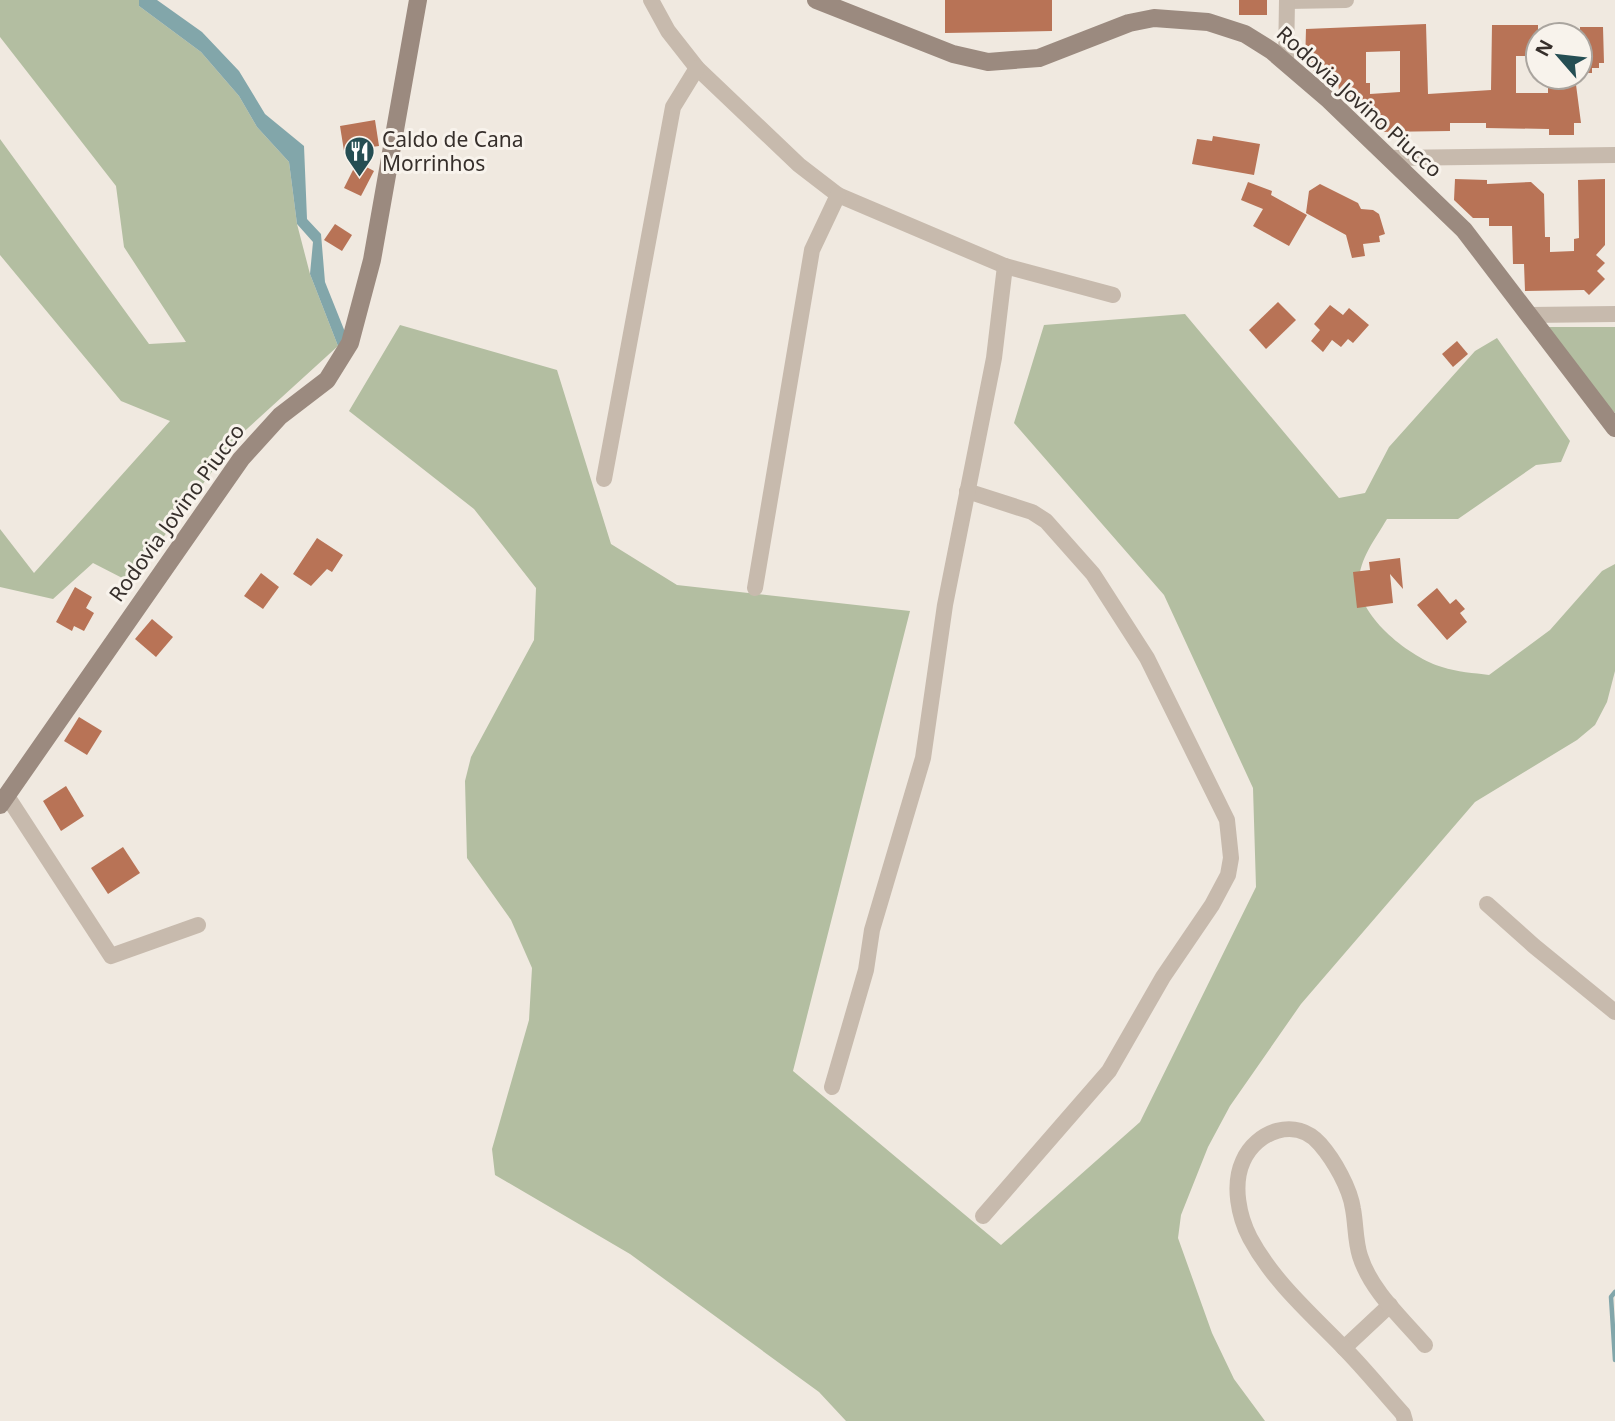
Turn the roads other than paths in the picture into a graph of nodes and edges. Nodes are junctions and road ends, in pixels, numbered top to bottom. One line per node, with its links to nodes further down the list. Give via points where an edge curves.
1 (418, 0): 19 (main road, Rodovia Jovino Piucco, via 372,260 341,362 327,380 263,432 241,459)
2 (651, 0): 7 (street)
3 (816, 0): 6 (main road, Rodovia Jovino Piucco, via 971,60 1026,61 1129,23 1167,17 1228,27 1258,41)
4 (1287, 0): 5 (street); 6 (street)
5 (1346, 0)
6 (1286, 63): 9 (main road, Rodovia Jovino Piucco)
7 (697, 68): 10 (street, via 789,156); 16 (street, via 673,107)
8 (1615, 155): 9 (street)
9 (1390, 158): 14 (main road, Rodovia Jovino Piucco, via 1464,230)
10 (838, 195): 11 (street); 18 (street, via 813,250)
11 (1006, 266): 12 (street); 17 (street, via 994,358)
12 (1113, 295)
13 (1615, 314): 14 (street)
14 (1529, 315): 15 (main road, Rodovia Jovino Piucco)
15 (1615, 428)
16 (604, 479)
17 (967, 491): 23 (street, via 923,758); 24 (street, via 1046,521 1093,573 1147,658 1227,820 1231,858 1228,875 1212,905 1163,977 1109,1071)
18 (755, 588)
19 (3, 800): 21 (street, via 111,956)
20 (1487, 904): 22 (street)
21 (198, 925)
22 (1615, 1012)
23 (832, 1087)
24 (983, 1216)
25 (1390, 1305): 26 (street); 27 (street); 27 (street, via 1360,1258 1350,1193 1320,1144 1294,1129 1261,1138 1242,1163 1238,1187 1238,1209 1249,1237 1271,1271)
26 (1425, 1345)
27 (1344, 1348): 28 (street)
28 (1405, 1421)

